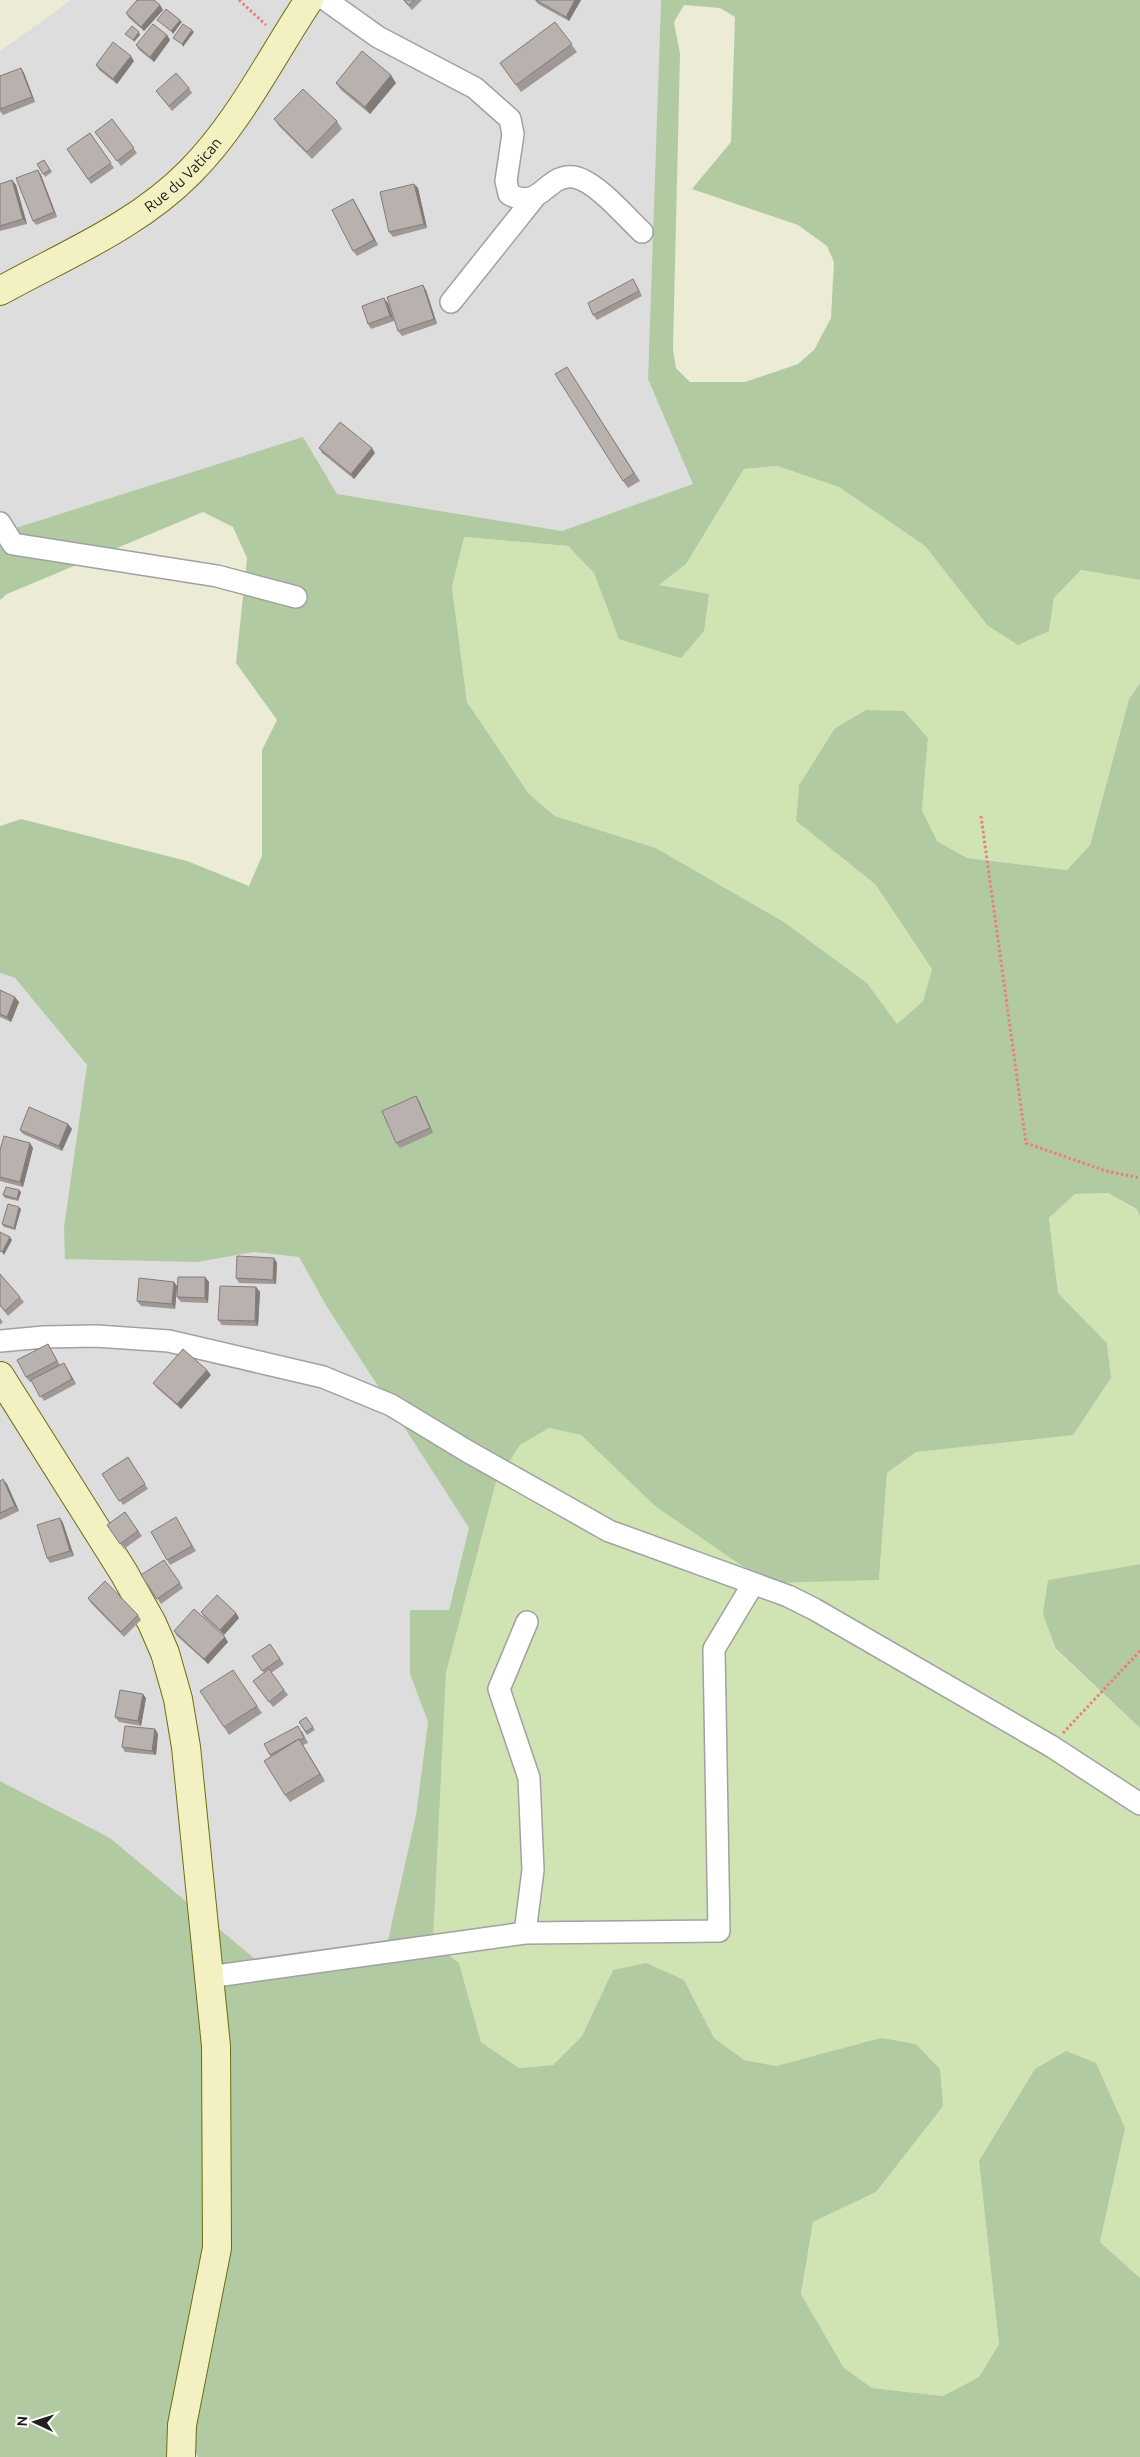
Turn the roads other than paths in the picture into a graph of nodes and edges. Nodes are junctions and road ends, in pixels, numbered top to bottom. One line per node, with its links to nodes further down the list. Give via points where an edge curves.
1 (309, 0): 5 (street, Rue du Vatican, via 245,102 191,172 162,198 120,226)
2 (326, 0): 3 (street, via 378,37 476,88 510,119 513,134 507,188 509,194 517,198)
3 (534, 198): 4 (street, via 555,182 576,177 596,188); 6 (street)
4 (642, 232)
5 (0, 291)
6 (451, 302)
7 (0, 523): 8 (street, via 12,544 217,576)
8 (296, 597)
9 (0, 1341): 11 (street, via 44,1336 169,1341 323,1377 391,1404 609,1531)
10 (0, 1376): 15 (street, via 124,1573 165,1653 178,1699 186,1747)
11 (753, 1584): 13 (street, via 814,1609 1051,1746); 14 (street, via 714,1649 720,1932)
12 (527, 1622): 14 (street, via 499,1689 529,1778 533,1870)
13 (1140, 1804)
14 (525, 1933): 15 (street)
15 (209, 1977): 16 (street, via 216,2046 217,2248 182,2425)
16 (181, 2457)

